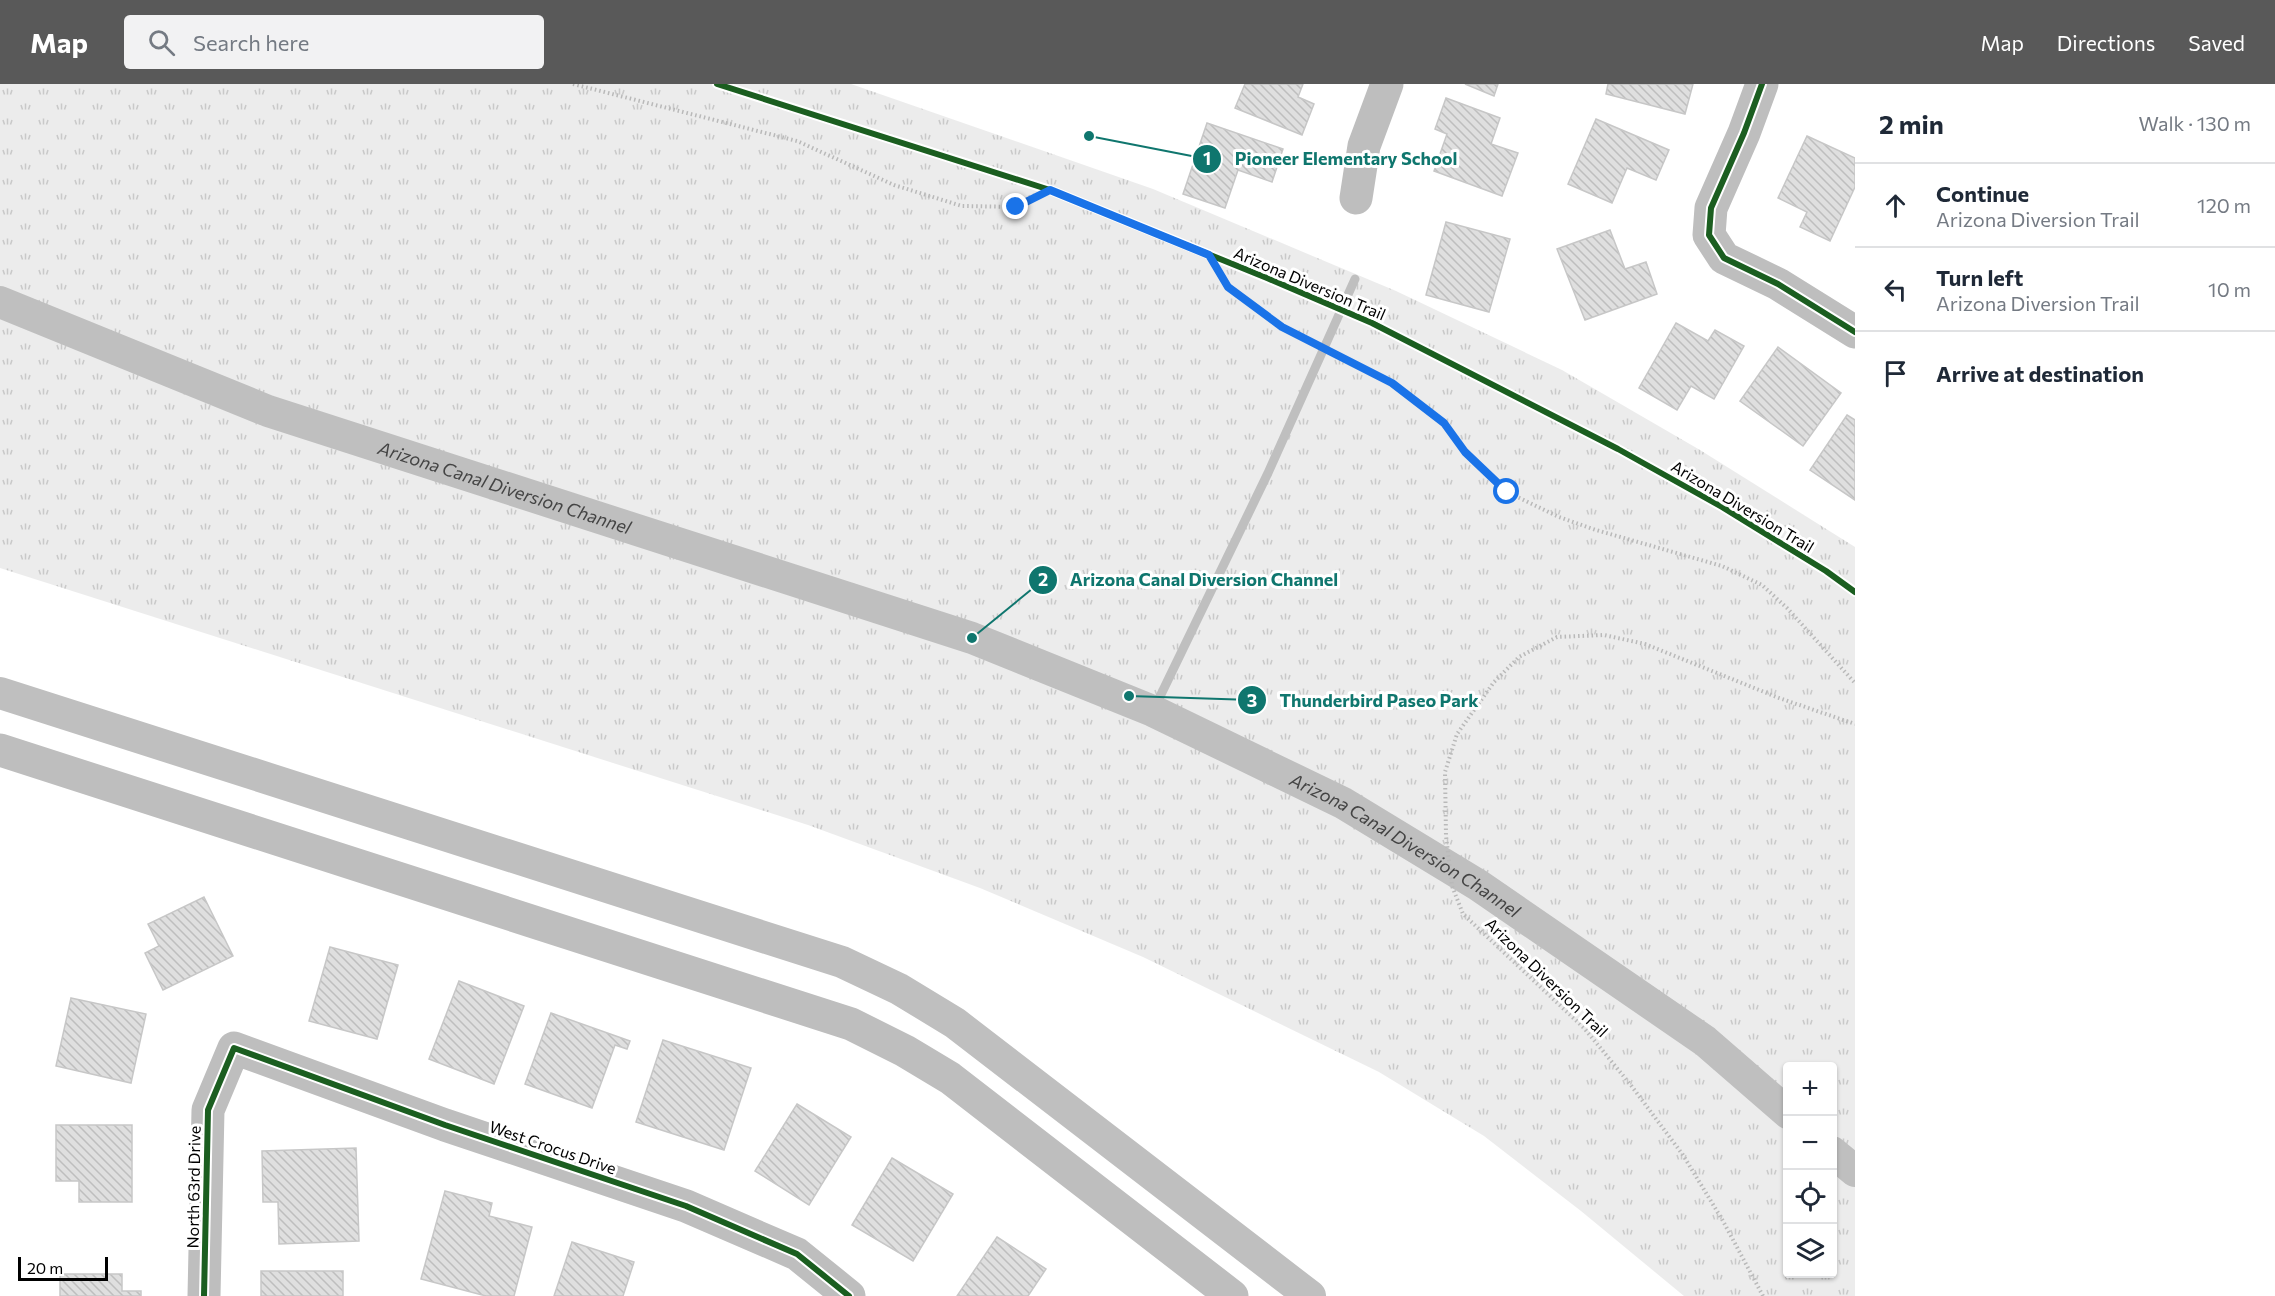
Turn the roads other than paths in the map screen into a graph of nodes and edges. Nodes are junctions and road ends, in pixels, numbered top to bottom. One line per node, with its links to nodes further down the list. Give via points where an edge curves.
1 (1387, 84): 3 (street, via 1364,146)
2 (1762, 84): 4 (street, via 1712,208 1709,235 1724,258 1778,284)
3 (1356, 198)
4 (1855, 332)
5 (0, 750): 9 (street, via 851,1024 950,1078)
6 (234, 1048): 7 (street, North 63rd Drive, via 208,1110); 8 (street, West Crocus Drive, via 445,1125 686,1206 797,1254)
7 (204, 1296)
8 (849, 1296)
9 (1232, 1296)

